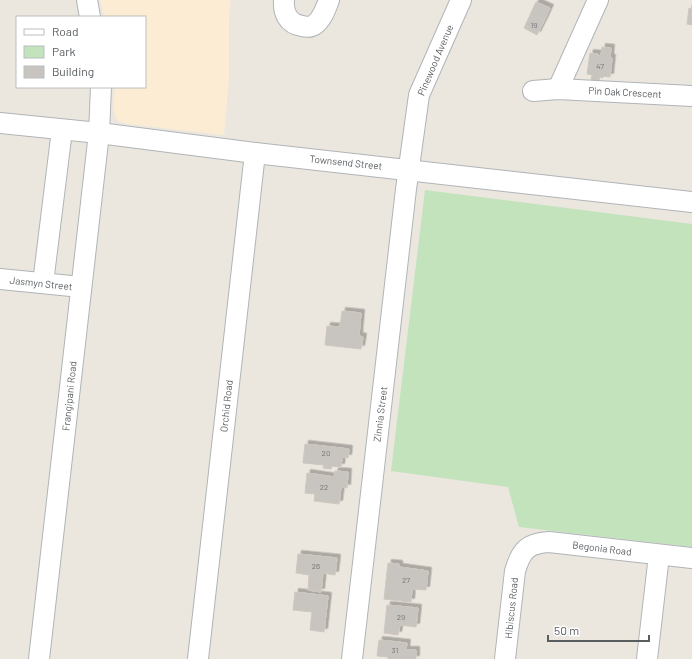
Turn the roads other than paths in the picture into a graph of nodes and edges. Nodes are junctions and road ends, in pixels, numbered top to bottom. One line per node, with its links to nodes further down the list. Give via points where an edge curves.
1 (87, 0): 6 (street)
2 (284, 0): 3 (street, via 284,12 287,17 304,27 315,25)
3 (329, 0)
4 (461, 0): 15 (street, Pinewood Avenue, via 419,95)
5 (598, 0): 8 (street)
6 (90, 16)
7 (101, 88): 13 (street)
8 (558, 89): 9 (street, Pin Oak Crescent); 10 (street, Pin Oak Crescent)
9 (533, 91)
10 (692, 96)
11 (0, 123): 12 (street, Townsend Street)
12 (62, 130): 13 (street, Townsend Street); 18 (street)
13 (99, 133): 14 (street, Townsend Street); 19 (street, Frangipani Road)
14 (255, 153): 15 (street, Townsend Street); 24 (street, Orchid Road)
15 (409, 170): 16 (street, Townsend Street); 25 (street, Zinnia Street)
16 (692, 202)
17 (0, 278): 18 (street, Jasmyn Street)
18 (43, 283): 19 (street, Jasmyn Street)
19 (81, 288): 23 (street, Frangipani Road)
20 (659, 555): 21 (street, Begonia Road, via 538,542 530,546); 22 (street, Begonia Road); 27 (street)
21 (519, 558): 26 (street, Hibiscus Road, via 515,571)
22 (692, 558)
23 (39, 659)
24 (198, 659)
25 (352, 659)
26 (505, 659)
27 (647, 659)

